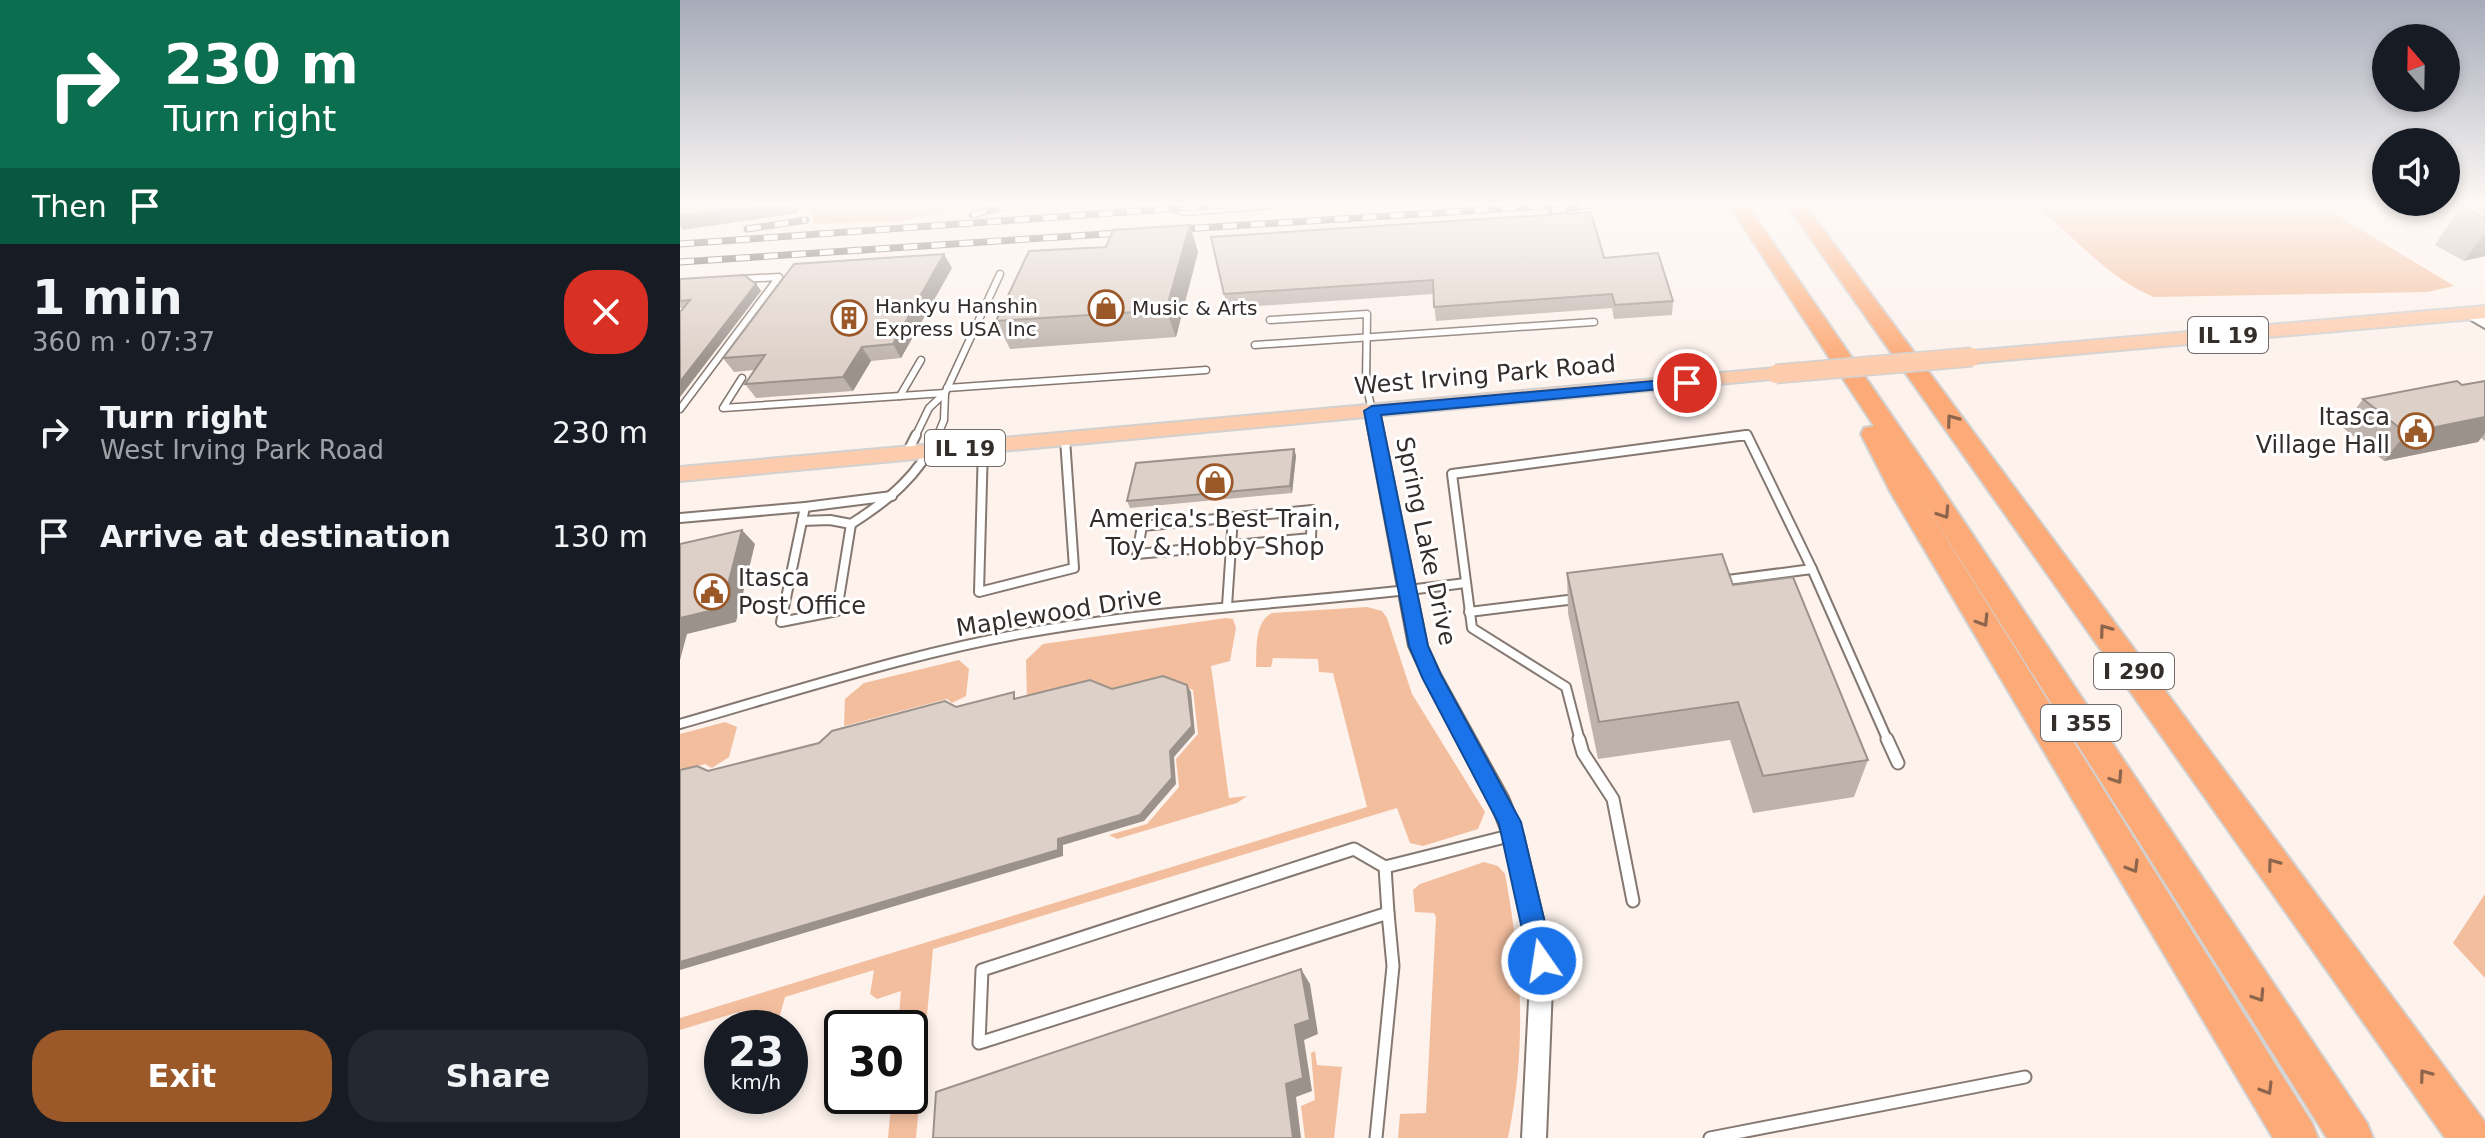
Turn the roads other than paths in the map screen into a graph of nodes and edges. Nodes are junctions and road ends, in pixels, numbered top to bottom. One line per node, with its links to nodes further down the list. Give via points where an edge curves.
1 (1773, 258): 5 (highway)
2 (1834, 258): 50 (highway, I 290, one-way to 2)
3 (1000, 274): 14 (lane)
4 (737, 279): 16 (lane, via 779,277)
5 (1807, 310): 48 (highway, one-way to 48, via 1904,493); 49 (highway, I 355, one-way to 49)
6 (2480, 316): 17 (main road, West Irving Park Road / IL 19, bridge)
7 (1270, 320): 9 (lane, via 1367,314)
8 (1594, 322): 9 (lane)
9 (1369, 337): 10 (lane); 17 (lane, via 1366,383)
10 (1255, 345)
11 (921, 360): 15 (lane)
12 (1206, 370): 14 (lane)
13 (742, 378): 15 (lane, via 723,408)
14 (946, 390): 15 (lane); 20 (lane, via 949,407); 21 (lane, via 929,408)
15 (900, 396)
16 (680, 409)
17 (1372, 411): 18 (main road, West Irving Park Road / IL 19); 33 (street, Spring Lake Drive)
18 (1065, 439): 19 (main road, West Irving Park Road / IL 19); 19 (lane, via 1074,568 979,592)
19 (983, 446): 20 (main road, West Irving Park Road / IL 19)
20 (931, 451): 21 (main road, West Irving Park Road / IL 19); 23 (lane)
21 (907, 453): 22 (main road, West Irving Park Road / IL 19)
22 (680, 474)
23 (894, 495): 24 (lane); 28 (lane)
24 (805, 507): 26 (lane); 27 (lane)
25 (1233, 517): 29 (lane); 29 (lane, via 1312,510 1311,538); 29 (lane, via 1142,526 1137,554)
26 (680, 518)
27 (802, 521): 28 (lane); 28 (lane, via 781,622 837,611)
28 (851, 524)
29 (1231, 546): 35 (lane)
30 (1812, 569): 31 (lane, via 1747,435 1452,474); 32 (lane); 38 (lane)
31 (1465, 583): 33 (lane, Maplewood Drive); 36 (lane)
32 (1703, 583)
33 (1406, 592): 35 (lane, Maplewood Drive); 39 (street, Spring Lake Drive, via 1418,646)
34 (1594, 597): 36 (lane)
35 (1227, 606): 37 (lane, Maplewood Drive, via 980,642)
36 (1469, 612): 41 (lane, via 1472,628 1566,687 1583,753 1613,799)
37 (680, 724)
38 (1898, 763)
39 (1513, 835): 40 (lane); 46 (street, Spring Lake Drive, via 1542,961)
40 (1385, 867): 42 (lane); 42 (lane, via 1354,849 982,970 979,1043)
41 (1633, 901)
42 (1388, 913): 45 (lane, via 1393,966)
43 (2025, 1077): 44 (lane)
44 (1737, 1135): 47 (lane)
45 (1376, 1138)
46 (1534, 1138)
47 (1710, 1138)
48 (2297, 1138)
49 (2352, 1138)
50 (2471, 1138)

